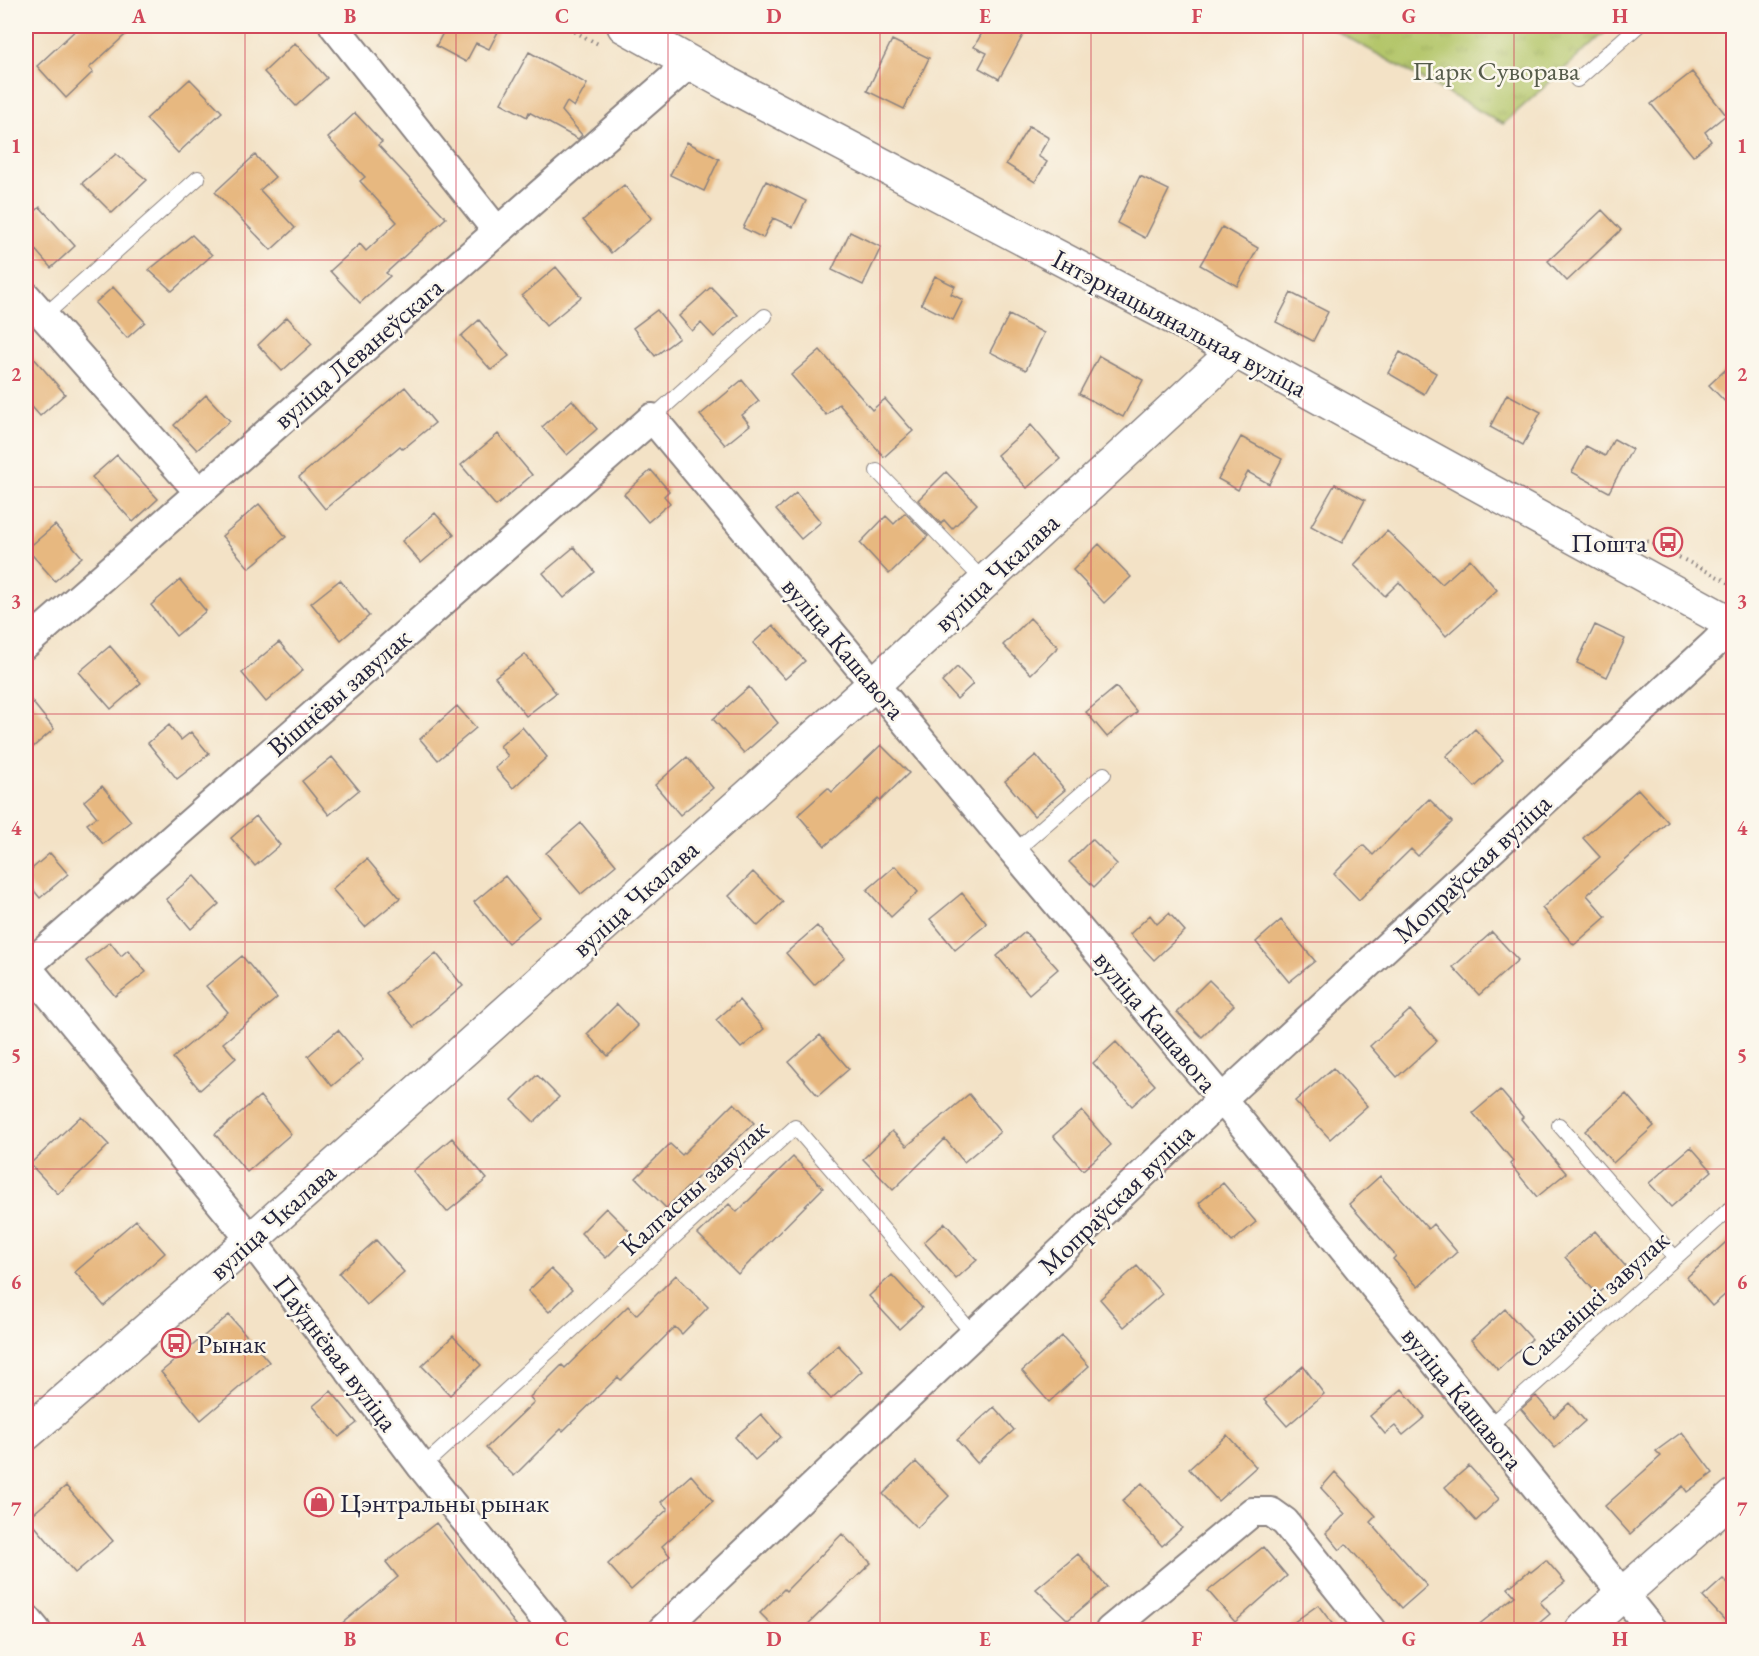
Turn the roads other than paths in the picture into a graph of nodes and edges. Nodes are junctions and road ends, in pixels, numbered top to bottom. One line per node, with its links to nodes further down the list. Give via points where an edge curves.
1 (334, 26): 7 (street)
2 (624, 26): 4 (main road, Інтэрнацыянальная вуліца)
3 (1638, 26): 5 (lane)
4 (690, 63): 7 (street, вуліца Леванеўскага); 10 (main road, Інтэрнацыянальная вуліца)
5 (1576, 80)
6 (198, 178): 8 (lane)
7 (496, 231): 13 (street, вуліца Леванеўскага)
8 (34, 306): 13 (street)
9 (765, 315): 11 (lane)
10 (1235, 351): 14 (main road, вуліца Чкалава); 15 (main road, Інтэрнацыянальная вуліца)
11 (652, 418): 17 (street, вуліца Кашавога); 20 (street, Вішнёвы завулак)
12 (877, 471): 14 (lane)
13 (199, 492): 16 (street, вуліца Леванеўскага)
14 (985, 582): 17 (main road, вуліца Чкалава)
15 (1733, 625): 21 (street, Мопраўская вуліца)
16 (26, 644)
17 (874, 684): 19 (street, вуліца Кашавога); 24 (main road, вуліца Чкалава)
18 (1104, 774): 19 (lane)
19 (1014, 852): 21 (street, вуліца Кашавога)
20 (26, 967): 24 (street, Паўднёвая вуліца)
21 (1222, 1099): 26 (street, Мопраўская вуліца); 27 (street, вуліца Кашавога)
22 (1559, 1125): 25 (lane)
23 (1734, 1205): 25 (lane, Сакавіцкі завулак)
24 (251, 1240): 28 (main road, вуліца Чкалава); 29 (street, Паўднёвая вуліца)
25 (1675, 1258): 27 (lane, Сакавіцкі завулак)
26 (974, 1335): 29 (lane, Калгасны завулак, via 795,1127); 35 (street, Мопраўская вуліца)
27 (1487, 1428): 31 (street, вуліца Кашавога)
28 (26, 1434)
29 (422, 1467): 34 (street, Паўднёвая вуліца)
30 (1734, 1496): 31 (main road)
31 (1623, 1594): 38 (main road); 39 (street, вуліца Кашавога)
32 (26, 1618): 33 (street)
33 (36, 1630)
34 (554, 1630)
35 (662, 1630)
36 (1110, 1630): 37 (street, via 1252,1512 1271,1512 1285,1522)
37 (1371, 1630)
38 (1582, 1630)
39 (1652, 1630)

